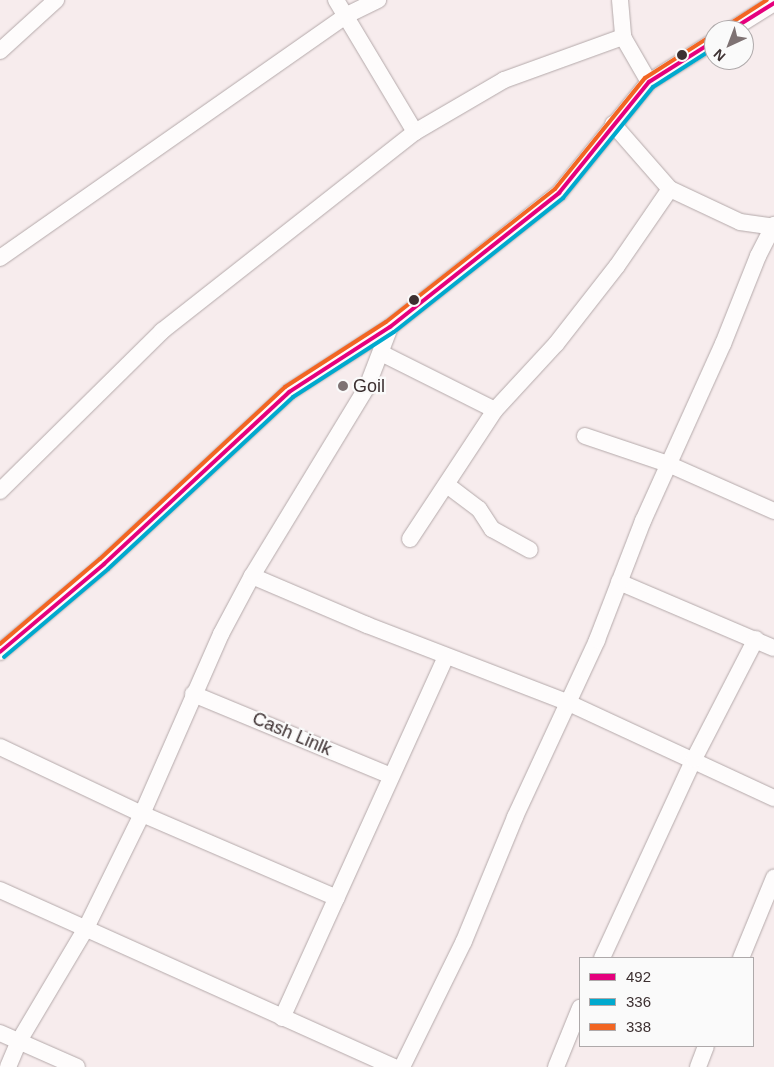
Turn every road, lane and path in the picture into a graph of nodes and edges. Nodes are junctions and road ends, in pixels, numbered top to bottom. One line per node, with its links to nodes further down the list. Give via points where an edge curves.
1 (56, 0): 10 (street)
2 (336, 0): 6 (street)
3 (378, 0): 6 (street)
4 (620, 0): 8 (street)
5 (774, 3): 7 (street)
6 (345, 16): 13 (street); 16 (street)
7 (748, 20)
8 (623, 37): 11 (street); 13 (street, via 504,80)
9 (704, 47): 11 (street)
10 (0, 51)
11 (649, 82): 12 (street)
12 (613, 124): 14 (street); 17 (street, via 559,193)
13 (415, 132): 23 (street, via 162,332)
14 (670, 189): 15 (street, via 740,222); 19 (street, via 617,266 556,344)
15 (774, 226): 21 (street)
16 (0, 258)
17 (390, 327): 18 (street); 31 (street, via 290,392 111,558)
18 (381, 353): 19 (street); 27 (street, via 367,387)
19 (494, 410): 22 (street)
20 (585, 436): 21 (street)
21 (668, 464): 24 (street); 28 (street)
22 (448, 485): 25 (street); 26 (street, via 479,509 492,529)
23 (0, 491)
24 (774, 511)
25 (410, 539)
26 (530, 550)
27 (252, 576): 32 (street); 33 (street)
28 (619, 582): 29 (street); 34 (street)
29 (756, 639): 30 (street); 36 (street)
30 (774, 648)
31 (0, 652)
32 (446, 657): 34 (street); 37 (street)
33 (193, 694): 37 (street, Cash Linlk); 39 (street)
34 (569, 703): 36 (street); 54 (street, via 515,817 464,941)
35 (0, 747): 39 (street)
36 (694, 759): 38 (street); 44 (street)
37 (391, 776): 42 (street)
38 (774, 798)
39 (142, 814): 42 (street); 43 (street)
40 (774, 878): 45 (street)
41 (0, 890): 43 (street)
42 (337, 898): 47 (street)
43 (84, 930): 47 (street); 49 (street)
44 (602, 957)
45 (741, 957)
46 (579, 1010): 55 (street)
47 (282, 1018): 53 (street)
48 (0, 1033): 49 (street)
49 (18, 1042): 51 (street); 52 (street)
50 (706, 1047): 56 (street)
51 (8, 1067)
52 (76, 1067)
53 (394, 1067)
54 (402, 1067)
55 (556, 1067)
56 (698, 1067)

